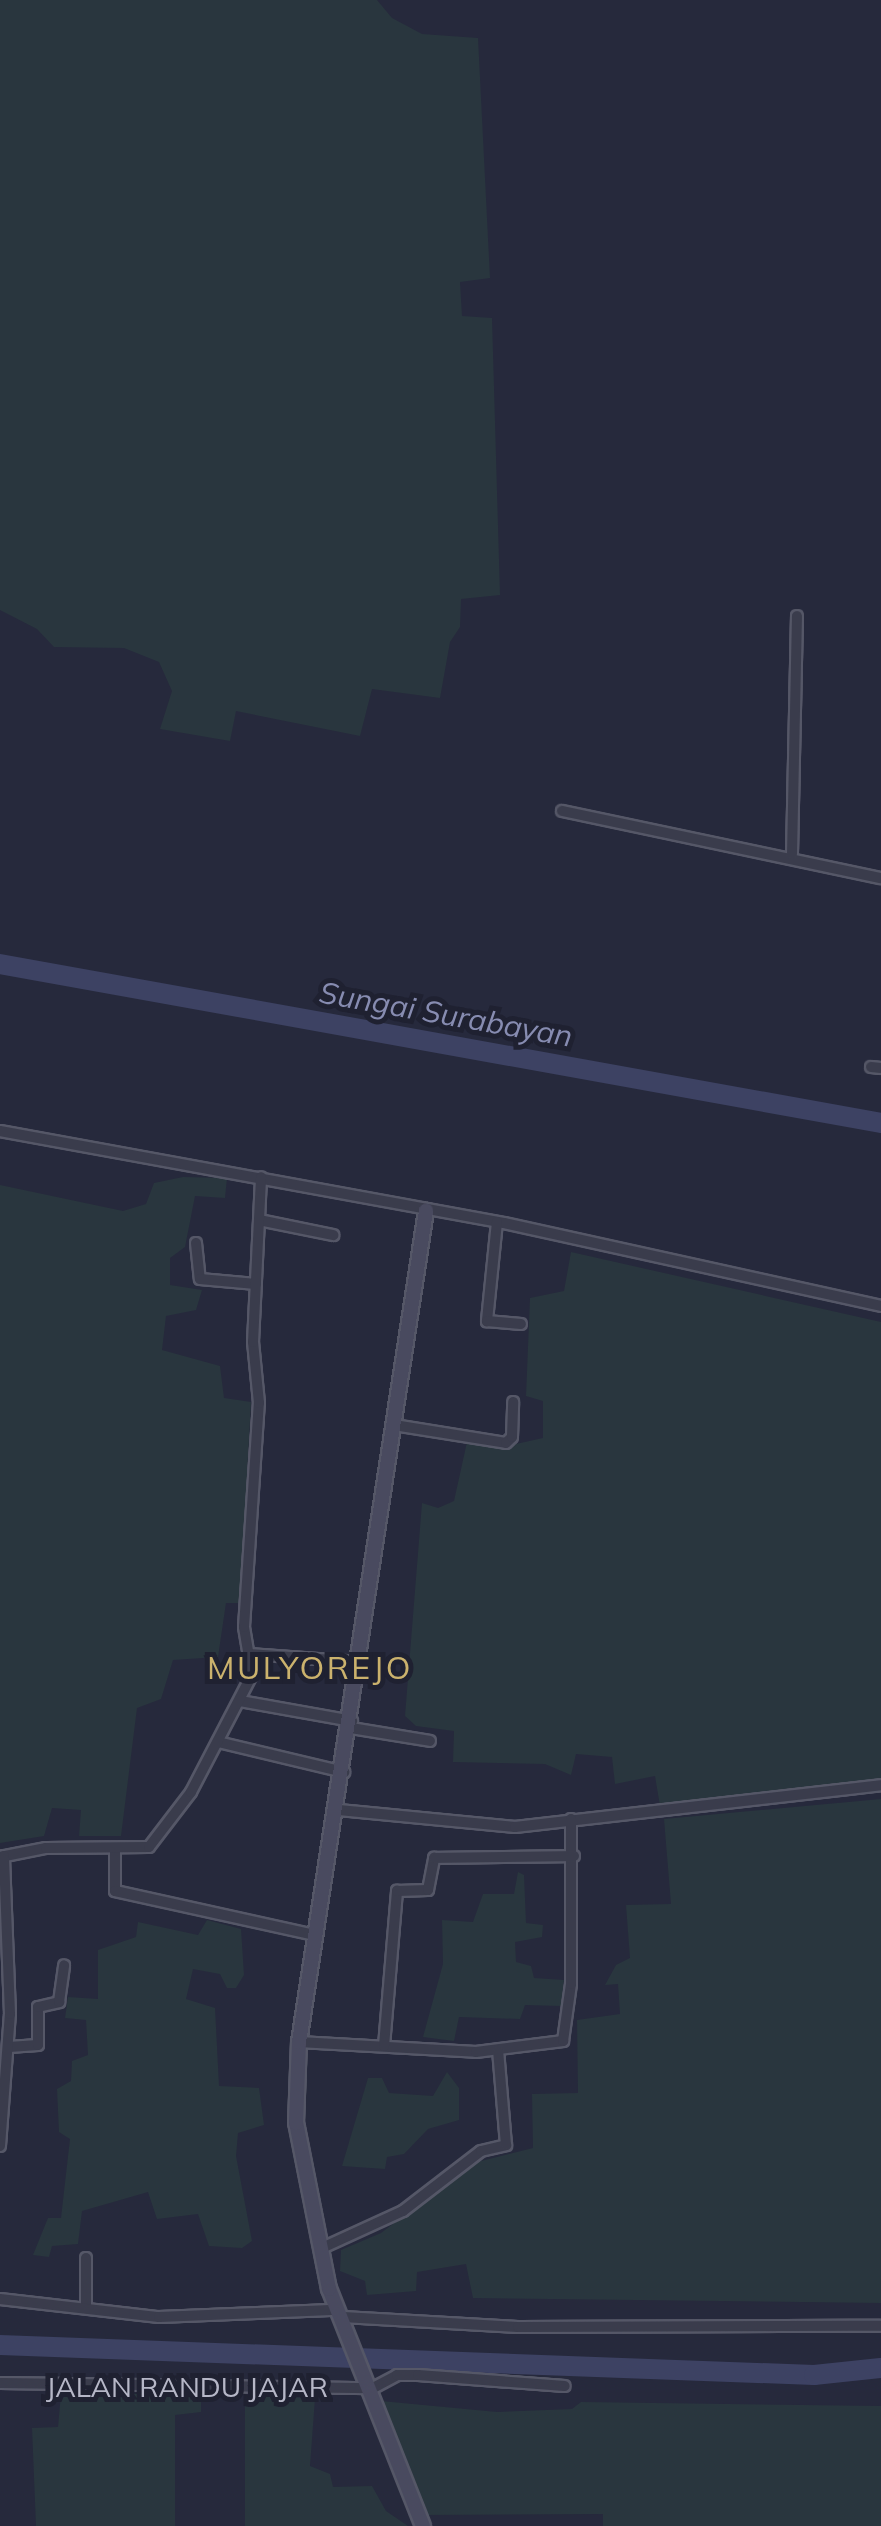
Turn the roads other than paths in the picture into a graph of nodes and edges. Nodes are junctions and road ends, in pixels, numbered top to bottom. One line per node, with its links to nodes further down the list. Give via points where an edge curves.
1 (798, 616): 3 (street)
2 (562, 811): 3 (street)
3 (792, 854): 4 (street)
4 (881, 878)
5 (0, 1130): 6 (street)
6 (261, 1177): 7 (street); 8 (street)
7 (426, 1211): 9 (street); 16 (street)
8 (259, 1220): 10 (street); 12 (street)
9 (497, 1222): 13 (street); 14 (street, via 487,1320)
10 (334, 1235)
11 (196, 1244): 12 (street, via 200,1279)
12 (256, 1284): 17 (street, via 259,1403 244,1626)
13 (881, 1306)
14 (521, 1324)
15 (513, 1402): 16 (street, via 506,1443)
16 (394, 1426): 18 (street)
17 (249, 1654): 18 (street); 19 (street, via 254,1668)
18 (360, 1662): 20 (street)
19 (240, 1701): 20 (street); 22 (street)
20 (352, 1725): 21 (street); 23 (street)
21 (430, 1740)
22 (218, 1742): 23 (street, via 259,1757); 27 (street, via 162,1835 149,1847)
23 (345, 1772): 25 (street)
24 (881, 1784): 26 (street)
25 (339, 1810): 26 (street, via 515,1827); 30 (street)
26 (571, 1819): 29 (street)
27 (115, 1851): 28 (street, via 46,1848); 30 (street, via 115,1890)
28 (2, 1856): 34 (street)
29 (574, 1856): 33 (street, via 434,1858 428,1890 396,1891); 35 (street, via 567,2036 557,2044)
30 (315, 1935): 32 (street)
31 (64, 1965): 34 (street, via 59,2002 38,2006 38,2045)
32 (299, 2042): 33 (street); 37 (street, via 300,2161)
33 (384, 2046): 35 (street)
34 (9, 2047): 36 (street)
35 (498, 2050): 37 (street, via 506,2145 481,2151 403,2210)
36 (0, 2146)
37 (322, 2248): 41 (street)
38 (86, 2258): 40 (street)
39 (0, 2299): 40 (street)
40 (86, 2308): 41 (street, via 159,2317)
41 (343, 2317): 42 (street, via 518,2327); 44 (street)
42 (881, 2326)
43 (0, 2383): 44 (street, JALAN RANDU JAJAR)
44 (371, 2386): 45 (street, JALAN RANDU JAJAR, via 397,2375); 46 (street)
45 (565, 2386)
46 (422, 2526)

